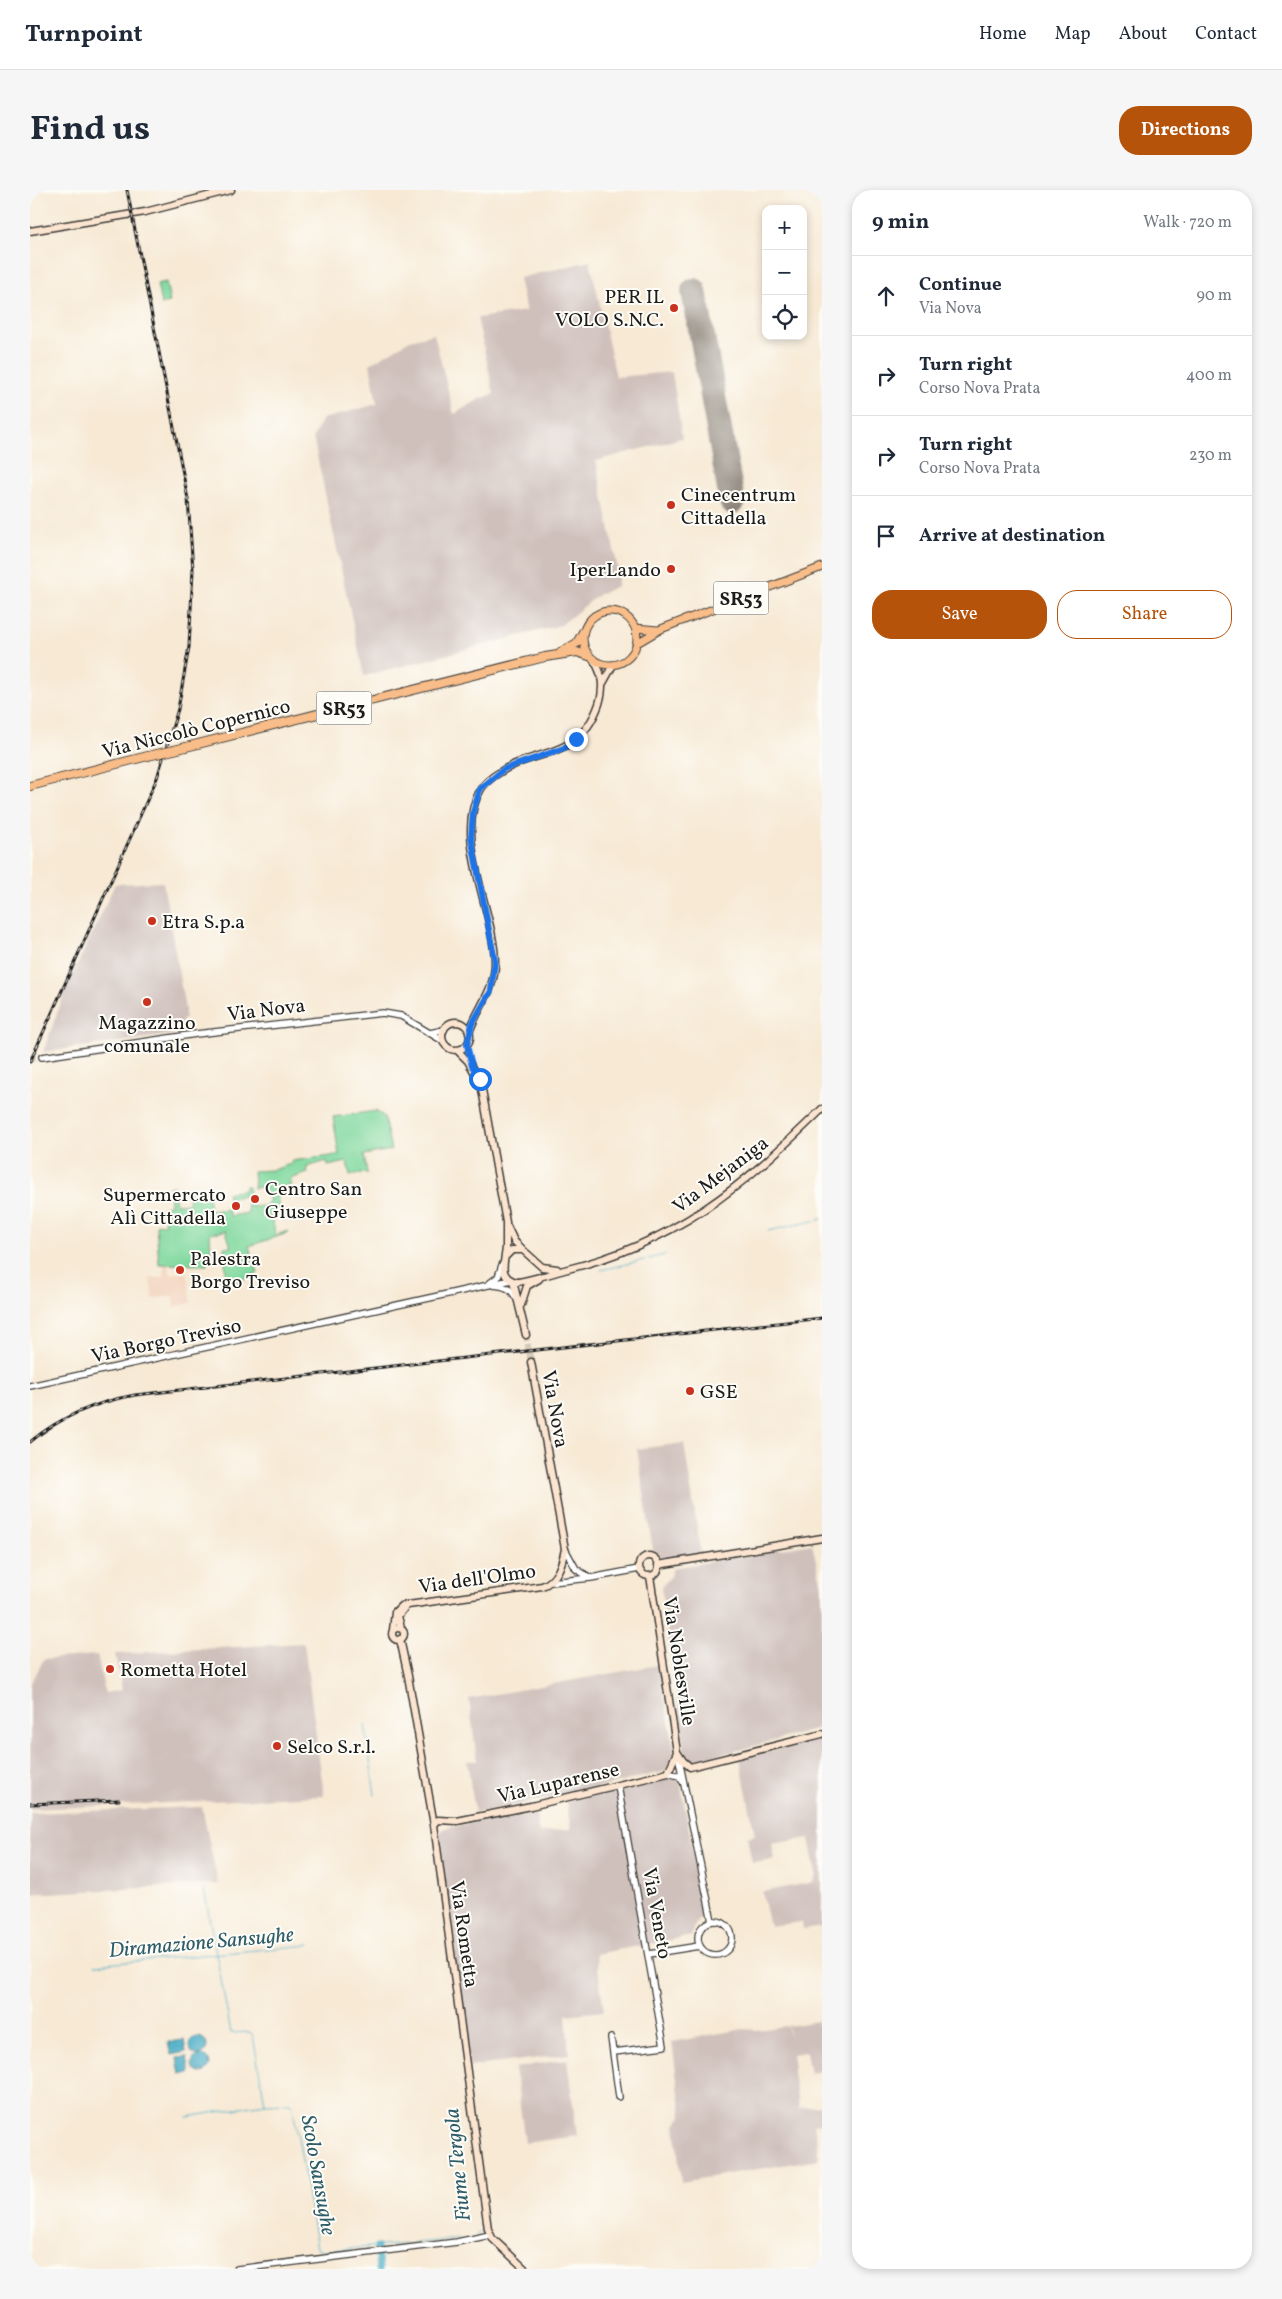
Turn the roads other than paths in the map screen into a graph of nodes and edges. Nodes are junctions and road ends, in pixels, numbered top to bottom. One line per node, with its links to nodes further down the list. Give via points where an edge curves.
1 (231, 190): 2 (main road, via 145,212)
2 (30, 231)
3 (822, 567): 5 (main road, SR53)
4 (635, 628): 5 (main road, SR53); 6 (main road, SR53, via 626,616 610,611 590,619); 7 (main road)
5 (661, 630): 7 (main road, SR53)
6 (583, 632): 8 (highway, Via Niccolò Copernico / SR53, via 574,646); 9 (main road, via 583,645)
7 (637, 643): 10 (main road, SR53, via 628,658)
8 (545, 658): 9 (highway, Via Niccolò Copernico / SR53, via 577,652); 12 (highway, Via Niccolò Copernico / SR53, bridge)
9 (592, 658): 10 (main road, SR53, via 603,665); 11 (main road, via 599,667)
10 (613, 665): 11 (main road)
11 (602, 684): 13 (main road, via 596,713 588,728 576,739 564,748 504,769 480,789 473,812 471,837 495,961 491,991)
12 (30, 786)
13 (479, 1009): 14 (main road); 17 (main road, Via Nova)
14 (461, 1024): 15 (main road, via 450,1024); 17 (main road)
15 (444, 1030): 16 (street); 18 (main road)
16 (430, 1033): 18 (street, Via Nova); 21 (street, Via Nova, via 401,1016 383,1013 260,1026)
17 (469, 1033): 19 (main road, Via Nova)
18 (443, 1041): 20 (main road, Via Nova, via 446,1047)
19 (467, 1045): 20 (main road); 22 (main road, Via Nova)
20 (456, 1050): 22 (main road, Via Nova)
21 (42, 1057)
22 (472, 1066): 24 (main road, Via Nova, via 483,1092)
23 (822, 1109): 29 (main road, Via Mejaniga, via 742,1183 686,1222 629,1249)
24 (506, 1222): 25 (main road, Via Nova, via 514,1241); 26 (main road, Via Nova)
25 (523, 1250): 26 (main road, via 512,1250); 27 (main road, Via Mejaniga)
26 (504, 1257): 28 (main road, Via Mejaniga)
27 (534, 1259): 29 (main road, Via Mejaniga, via 547,1268); 32 (main road, via 534,1272)
28 (502, 1265): 31 (main road, via 504,1273); 34 (street, Via Mejaniga, via 498,1277)
29 (571, 1268): 30 (main road, Via Mejaniga)
30 (562, 1271): 32 (main road, Via Mejaniga); 35 (main road, Via Mejaniga, via 529,1284)
31 (512, 1280): 32 (main road, Via Mejaniga); 33 (street, Via Mejaniga); 35 (main road)
32 (527, 1280): 35 (main road, via 521,1292)
33 (491, 1285): 34 (street, Via Mejaniga); 35 (street, via 508,1288)
34 (480, 1288): 36 (street, Via Mejaniga)
35 (520, 1305): 37 (main road)
36 (308, 1325): 39 (street, Via Borgo Treviso)
37 (526, 1335)
38 (531, 1362): 41 (main road, Via Nova)
39 (30, 1386)
40 (822, 1538): 42 (main road)
41 (564, 1549): 43 (main road); 44 (street)
42 (658, 1565): 45 (main road, via 655,1559 646,1557); 46 (main road, via 657,1571)
43 (560, 1567): 44 (street, Via dell'Olmo, via 570,1564); 49 (street, Via dell'Olmo, via 561,1576); 50 (main road, Via dell'Olmo)
44 (575, 1568): 47 (street, Via dell'Olmo); 48 (street)
45 (639, 1569): 46 (main road); 47 (street, Via dell'Olmo)
46 (650, 1576): 56 (main road, Via Noblesville)
47 (591, 1578): 48 (street, Via dell'Olmo)
48 (574, 1579): 49 (street, Via dell'Olmo)
49 (566, 1580): 50 (street, Via dell'Olmo)
50 (551, 1582): 51 (main road, Via dell'Olmo, via 530,1589 406,1605)
51 (398, 1612): 52 (main road, Via Rometta); 53 (main road, via 392,1619)
52 (401, 1628): 53 (main road); 54 (main road, Via Rometta, via 404,1633)
53 (393, 1630): 54 (main road, Via Rometta, via 393,1638)
54 (400, 1639): 61 (main road, Via Rometta)
55 (822, 1734): 57 (main road)
56 (677, 1752): 57 (main road, Via Noblesville); 58 (main road, Via Noblesville); 60 (street)
57 (690, 1766): 60 (street)
58 (668, 1773): 59 (main road, Via Luparense); 60 (street, via 678,1776)
59 (618, 1786): 61 (main road, Via Luparense, via 457,1821 438,1820); 64 (street, Via Veneto)
60 (685, 1786): 62 (street)
61 (434, 1824): 68 (main road, Via Rometta)
62 (712, 1922): 63 (street, via 699,1931); 63 (street, via 722,1923 729,1929 731,1944 718,1955 707,1954)
63 (699, 1946): 64 (street)
64 (649, 1954): 66 (street, Via Veneto, via 664,2046)
65 (611, 2038): 66 (street)
66 (614, 2052): 67 (street)
67 (619, 2097)
68 (490, 2235): 69 (main road); 70 (street)
69 (524, 2268)
70 (237, 2269)

